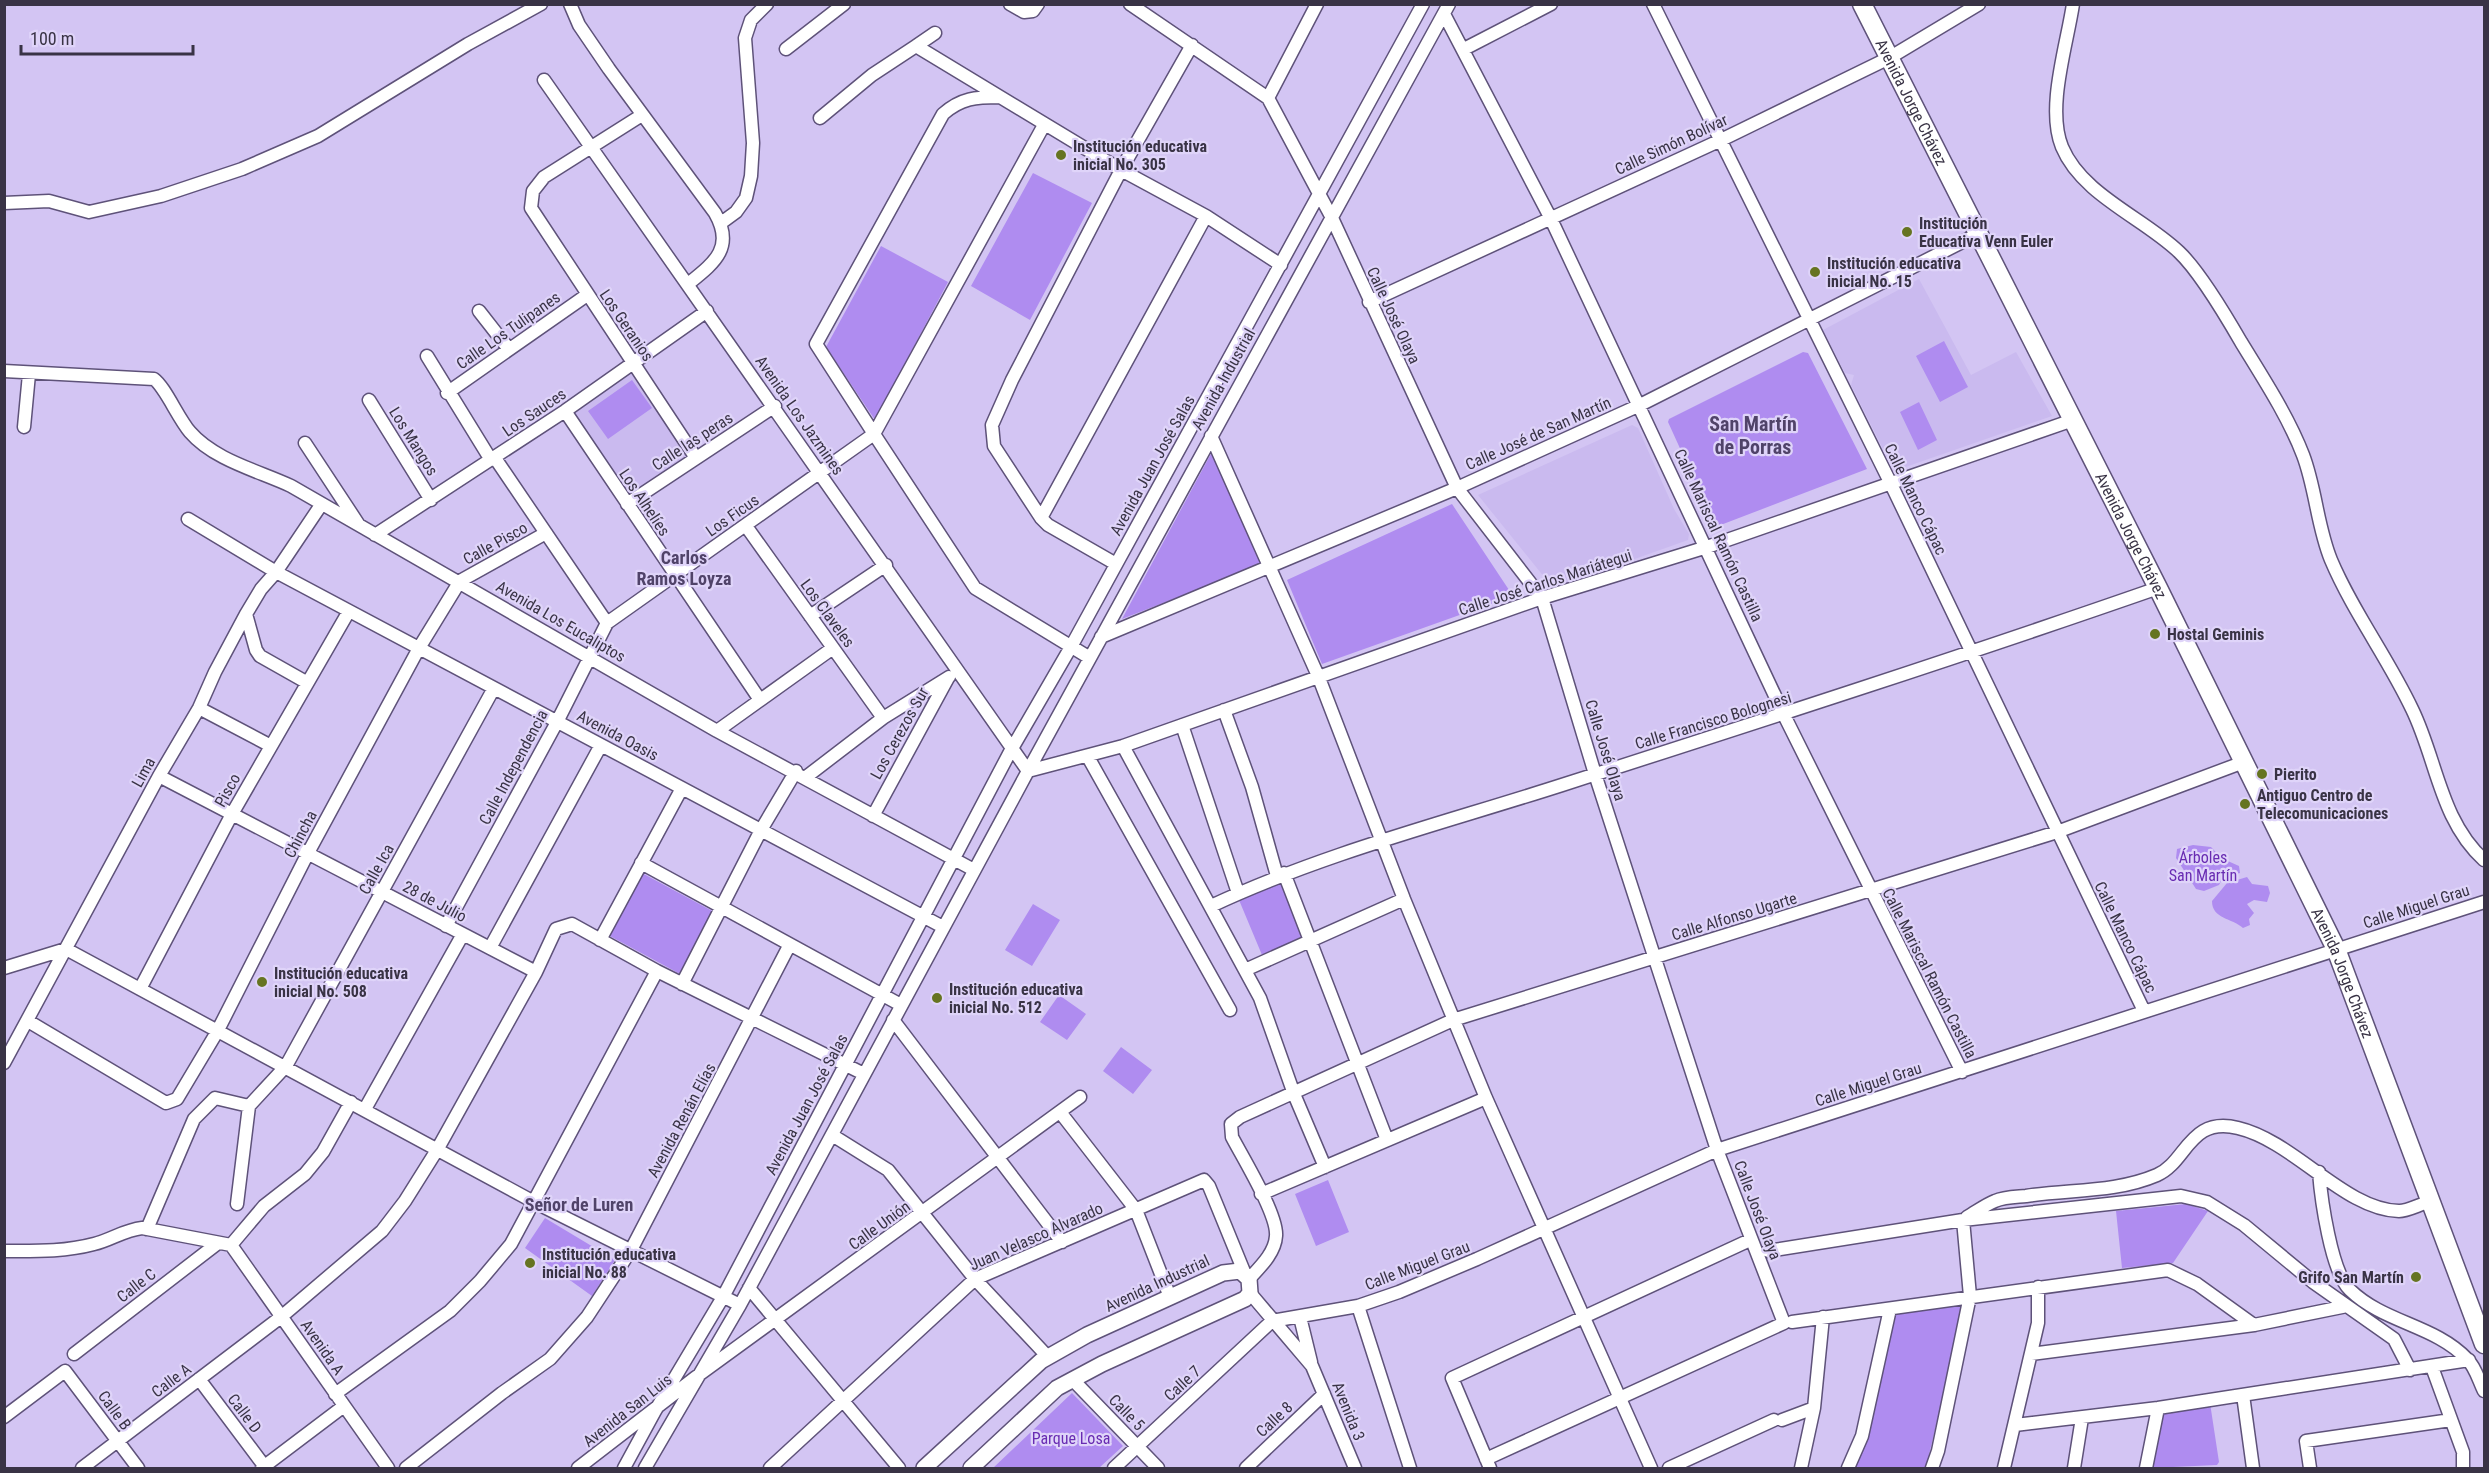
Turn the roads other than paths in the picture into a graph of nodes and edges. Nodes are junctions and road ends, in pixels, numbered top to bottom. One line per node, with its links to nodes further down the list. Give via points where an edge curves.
1 (541, 4): 32 (street, via 318,135 242,169 161,196 88,212 50,201)
2 (570, 4): 25 (street, via 579,25)
3 (767, 4): 36 (street, via 751,20 745,38 753,143 751,176 746,198)
4 (844, 4): 19 (street)
5 (1010, 4): 6 (street, via 1024,12 1033,11)
6 (1038, 4)
7 (1130, 4): 17 (street)
8 (1422, 4): 31 (street, Avenida Juan José Salas)
9 (1551, 4): 20 (street)
10 (1653, 4): 28 (street, Calle Manco Cápac)
11 (1862, 4): 21 (main road, Avenida Jorge Chávez)
12 (1979, 4): 21 (street, Calle Simón Bolívar)
13 (2073, 4): 124 (street, via 2056,97 2058,137 2063,150 2107,198 2190,263 2241,341 2301,448 2323,539 2340,579 2412,708 2456,824)
14 (1315, 5): 24 (street)
15 (1447, 9): 20 (street, Calle Mariscal Ramón Castilla); 35 (street, Avenida Industrial)
16 (934, 33): 18 (street)
17 (1192, 45): 24 (street); 30 (street)
18 (916, 46): 23 (street); 26 (street, via 872,75)
19 (786, 49)
20 (1464, 49): 34 (street, Calle Mariscal Ramón Castilla)
21 (1889, 58): 28 (street, Calle Simón Bolívar); 37 (main road, Avenida Jorge Chávez)
22 (544, 80): 29 (street, Avenida Los Jazmines)
23 (1000, 97): 27 (street); 57 (street, via 973,97 955,103 943,114 816,344)
24 (1268, 98): 31 (street, Calle José Olaya)
25 (642, 115): 29 (street); 36 (street)
26 (820, 118)
27 (1044, 125): 30 (street); 57 (street)
28 (1721, 140): 34 (street, Calle Simón Bolívar); 44 (street, Calle Manco Cápac)
29 (591, 147): 39 (street, Avenida Los Jazmines); 40 (street, Los Geranios, via 544,177 533,191 531,208)
30 (1120, 171): 33 (street); 68 (street, via 992,425 994,446)
31 (1319, 192): 35 (street, Calle José Olaya); 38 (street, Avenida Juan José Salas)
32 (4, 203)
33 (1206, 216): 38 (street); 68 (street)
34 (1551, 217): 41 (street, Calle Simón Bolívar); 52 (street, Calle Mariscal Ramón Castilla)
35 (1332, 218): 41 (street, Calle José Olaya); 58 (street, Avenida Industrial)
36 (721, 223): 39 (street, via 721,249)
37 (1978, 234): 44 (street, Calle José de San Martín); 55 (main road, Avenida Jorge Chávez)
38 (1281, 265): 75 (street, Avenida Juan José Salas)
39 (688, 284): 43 (street, Avenida Los Jazmines)
40 (587, 295): 45 (street, Calle Los Tulipanes); 47 (street, Los Geranios)
41 (1369, 302): 64 (street, Calle José Olaya)
42 (479, 310): 45 (street)
43 (707, 311): 47 (street, Los Sauces); 53 (street, Avenida Los Jazmines)
44 (1809, 321): 52 (street, Calle José de San Martín); 63 (street, Calle Manco Cápac)
45 (508, 348): 50 (street, Calle Los Tulipanes)
46 (428, 356): 50 (street)
47 (633, 364): 54 (street, Los Sauces); 60 (street, Los Geranios)
48 (4, 371): 49 (street)
49 (29, 374): 56 (street); 67 (street, Avenida Los Eucaliptos, via 154,379 192,434 225,458 291,486)
50 (447, 393): 61 (street)
51 (369, 400): 65 (street, Los Mangos)
52 (1640, 405): 64 (street, Calle José de San Martín); 74 (street, Calle Mariscal Ramón Castilla)
53 (775, 406): 60 (street, Calle las peras); 62 (street, Avenida Los Jazmines)
54 (565, 411): 61 (street, Los Sauces); 66 (street, Los Alhelíes)
55 (2073, 420): 63 (street, Calle José Carlos Mariátegui); 81 (main road, Avenida Jorge Chávez)
56 (24, 427)
57 (874, 434): 62 (street, Los Ficus); 88 (street, via 975,588)
58 (1212, 436): 77 (street); 87 (street, Avenida Industrial)
59 (305, 443): 71 (street)
60 (696, 458): 66 (street, Calle las peras)
61 (493, 459): 65 (street, Los Sauces); 72 (street)
62 (819, 473): 70 (street, Los Ficus); 76 (street, Avenida Los Jazmines)
63 (1890, 482): 74 (street, Calle José Carlos Mariátegui); 91 (street, Calle Manco Cápac)
64 (1457, 488): 77 (street, Calle José de San Martín); 82 (street, Calle José Olaya)
65 (431, 500): 73 (street, Los Sauces)
66 (627, 504): 79 (street, Los Alhelíes)
67 (321, 505): 71 (street, Avenida Los Eucaliptos); 78 (street, Lima)
68 (1041, 518): 75 (street)
69 (188, 519): 78 (street, Avenida Oasis)
70 (746, 526): 79 (street, Los Ficus); 85 (street, Los Claveles)
71 (360, 527): 73 (street, Avenida Los Eucaliptos)
72 (546, 533): 80 (street, Calle Pisco); 86 (street)
73 (375, 536): 80 (street, Avenida Los Eucaliptos)
74 (1707, 547): 82 (street, Calle José Carlos Mariátegui); 101 (street, Calle Mariscal Ramón Castilla)
75 (1116, 564): 88 (street, Avenida Juan José Salas)
76 (886, 566): 85 (street); 94 (street, Avenida Los Jazmines)
77 (1272, 567): 87 (street, Calle José de San Martín); 95 (street)
78 (276, 572): 83 (street, Avenida Oasis); 84 (street, Lima)
79 (674, 574): 86 (street, Los Ficus); 98 (street, Los Alhelíes)
80 (460, 581): 89 (street, Chincha); 92 (street, Avenida Los Eucaliptos)
81 (2158, 588): 91 (street, Calle Francisco Bolognesi); 111 (main road, Avenida Jorge Chávez)
82 (1542, 598): 95 (street, Calle José Carlos Mariátegui); 114 (street, Calle José Olaya)
83 (349, 611): 89 (street, Avenida Oasis); 96 (street, Pisco)
84 (246, 614): 96 (street, via 260,656); 99 (street, Lima)
85 (810, 616): 90 (street, Los Claveles)
86 (607, 623): 92 (street, Calle Independencia)
87 (1101, 637): 93 (street, Avenida Industrial)
88 (1072, 645): 93 (street); 109 (street, Avenida Juan José Salas)
89 (419, 648): 97 (street, Avenida Oasis); 122 (street, Chincha)
90 (833, 648): 98 (street); 102 (street, Los Claveles)
91 (1971, 654): 101 (street, Calle Francisco Bolognesi); 120 (street, Calle Manco Cápac)
92 (590, 656): 103 (street, Calle Independencia); 105 (street, Avenida Los Eucaliptos)
93 (1090, 658): 112 (street, Avenida Industrial)
94 (952, 672): 102 (street); 109 (street, Avenida Los Jazmines); 118 (street, Los Cerezos Sur)
95 (1319, 678): 100 (street, Calle José Carlos Mariátegui); 121 (street)
96 (306, 682): 107 (street, Pisco)
97 (494, 688): 103 (street, Avenida Oasis); 128 (street, Calle Ica)
98 (760, 700): 105 (street)
99 (199, 708): 107 (street); 115 (street, Lima)
100 (1224, 710): 104 (street, Calle José Carlos Mariátegui); 127 (street)
101 (1784, 715): 114 (street, Calle Francisco Bolognesi); 129 (street, Calle Mariscal Ramón Castilla)
102 (883, 718): 113 (street)
103 (557, 722): 106 (street, Avenida Oasis); 136 (street, Calle Independencia)
104 (1182, 725): 108 (street, Calle José Carlos Mariátegui); 130 (street)
105 (717, 731): 113 (street, Avenida Los Eucaliptos)
106 (601, 745): 116 (street, Avenida Oasis); 142 (street)
107 (271, 746): 117 (street, Pisco)
108 (1123, 746): 110 (street, Calle José Carlos Mariátegui); 133 (street)
109 (1011, 751): 112 (street, Avenida Los Jazmines); 123 (street, Avenida Juan José Salas)
110 (1088, 757): 112 (street, Calle José Carlos Mariátegui); 154 (street)
111 (2244, 762): 120 (street, Calle Alfonso Ugarte); 144 (main road, Avenida Jorge Chávez)
112 (1028, 771): 126 (street)
113 (801, 774): 118 (street, Avenida Los Eucaliptos); 119 (street)
114 (1595, 774): 121 (street, Calle Francisco Bolognesi); 145 (street, Calle José Olaya)
115 (159, 776): 117 (street, 28 de Julio); 143 (street, Lima)
116 (682, 788): 119 (street, Avenida Oasis); 125 (street)
117 (232, 814): 122 (street, 28 de Julio); 151 (street, Pisco)
118 (873, 816): 123 (street, Avenida Los Eucaliptos)
119 (761, 830): 134 (street); 135 (street, Avenida Oasis)
120 (2057, 832): 129 (street, Calle Alfonso Ugarte); 155 (street, Calle Manco Cápac)
121 (1383, 839): 127 (street, Calle Francisco Bolognesi); 131 (street)
122 (308, 853): 128 (street, 28 de Julio); 160 (street, Chincha)
123 (954, 859): 126 (street, Avenida Los Eucaliptos); 135 (street, Avenida Juan José Salas)
124 (2484, 860)
125 (641, 863): 134 (street); 139 (street)
126 (974, 870): 137 (street)
127 (1280, 874): 130 (street, Calle Francisco Bolognesi); 140 (street)
128 (382, 892): 136 (street, 28 de Julio); 164 (street, Calle Ica)
129 (1871, 892): 145 (street, Calle Alfonso Ugarte); 165 (street, Calle Mariscal Ramón Castilla)
130 (1238, 893): 133 (street, Calle Francisco Bolognesi)
131 (1404, 898): 140 (street); 158 (street)
132 (2484, 902): 144 (street, Calle Miguel Grau)
133 (1211, 906): 147 (street)
134 (723, 908): 141 (street); 150 (street)
135 (923, 916): 137 (street, Avenida Oasis); 152 (street, Avenida Juan José Salas)
136 (446, 926): 138 (street, 28 de Julio)
137 (943, 927): 153 (street)
138 (462, 934): 142 (street, 28 de Julio); 172 (street)
139 (600, 940): 148 (street, Calle A); 149 (street, Calle A, via 572,924 556,929)
140 (1308, 940): 147 (street); 162 (street)
141 (789, 946): 152 (street); 156 (street, Avenida Renán Elías)
142 (490, 948): 149 (street, 28 de Julio)
143 (66, 949): 146 (street); 151 (street); 159 (street, Lima)
144 (2336, 949): 155 (street, Calle Miguel Grau); 183 (main road, Avenida Jorge Chávez)
145 (1655, 958): 158 (street, Calle Alfonso Ugarte); 177 (street, Calle José Olaya)
146 (4, 968)
147 (1245, 970): 167 (street, via 1260,998)
148 (657, 971): 150 (street, Calle A); 182 (street)
149 (536, 972): 176 (street, Calle A)
150 (682, 984): 156 (street, Calle A)
151 (140, 989): 160 (street)
152 (882, 995): 153 (street); 163 (street, Avenida Juan José Salas)
153 (901, 1005): 157 (street)
154 (1230, 1010)
155 (2144, 1011): 165 (street, Calle Miguel Grau)
156 (752, 1020): 163 (street, Calle A); 194 (street, Avenida Renán Elías)
157 (893, 1020): 166 (street); 178 (street)
158 (1454, 1020): 162 (street, Calle Alfonso Ugarte); 169 (street)
159 (28, 1021): 160 (street, Chincha, via 166,1103 172,1103); 161 (street, Lima)
160 (217, 1032): 164 (street)
161 (4, 1062)
162 (1357, 1063): 167 (street, Calle Alfonso Ugarte); 175 (street)
163 (845, 1065): 166 (street, Calle A); 202 (street, Avenida Juan José Salas)
164 (286, 1066): 170 (street); 171 (street, Calle Ica)
165 (1962, 1072): 177 (street, Calle Miguel Grau)
166 (864, 1074): 174 (street)
167 (1294, 1094): 179 (street); 181 (street, Calle Alfonso Ugarte, via 1232,1124 1232,1137)
168 (1080, 1097): 173 (street, Calle Unión)
169 (1486, 1098): 175 (street); 189 (street)
170 (351, 1102): 172 (street); 193 (street, via 305,1173 264,1206)
171 (249, 1106): 184 (street); 188 (street, via 215,1098 194,1119)
172 (365, 1108): 176 (street)
173 (1060, 1112): 178 (street, Calle Unión); 185 (street)
174 (832, 1135): 186 (street, via 888,1170); 200 (street)
175 (1387, 1140): 179 (street)
176 (437, 1149): 182 (street); 209 (street, Calle A, via 382,1231)
177 (1717, 1150): 189 (street, Calle Miguel Grau); 190 (street, Calle José Olaya)
178 (998, 1158): 186 (street, Calle Unión); 191 (street)
179 (1325, 1167): 181 (street)
180 (2319, 1172): 183 (street, via 2369,1206 2400,1211); 187 (street, via 2261,1136 2222,1126 2204,1131 2188,1142 2159,1174 2114,1188 1995,1201); 222 (street, via 2322,1208 2349,1289 2384,1314 2446,1341)
181 (1261, 1194): 198 (street, via 1275,1220 1276,1235 1273,1249)
182 (534, 1202): 194 (street); 230 (street, via 511,1244 467,1295)
183 (2429, 1202): 218 (main road, Avenida Jorge Chávez)
184 (237, 1203)
185 (1136, 1210): 191 (street, Juan Velasco Alvarado); 198 (street, Juan Velasco Alvarado, via 1204,1180); 203 (street)
186 (923, 1214): 197 (street); 212 (street, Calle Unión)
187 (1963, 1220): 196 (street); 201 (street); 206 (street, via 2181,1196 2207,1203 2244,1225)
188 (147, 1228): 192 (street); 195 (street, via 128,1230 79,1248)
189 (1542, 1228): 205 (street, Calle Miguel Grau, via 1477,1259); 213 (street)
190 (1750, 1240): 213 (street); 215 (street, Calle José Olaya)
191 (1062, 1242): 197 (street, Juan Velasco Alvarado)
192 (218, 1243): 193 (street); 219 (street, Calle C)
193 (231, 1245): 209 (street, Avenida A)
194 (631, 1250): 202 (street); 251 (street, Avenida Renán Elías, via 587,1317 550,1359)
195 (4, 1251)
196 (1768, 1251)
197 (975, 1280): 221 (street); 234 (street, Juan Velasco Alvarado)
198 (1248, 1282): 203 (street, Avenida Industrial, via 1232,1270); 214 (street, Avenida 3); 227 (street, via 1245,1299)
199 (2038, 1287): 201 (street); 207 (street, via 2168,1270); 220 (street, via 2038,1323)
200 (749, 1288): 204 (street); 212 (street)
201 (1970, 1296): 208 (street); 267 (street)
202 (723, 1297): 204 (street); 238 (street, Avenida Juan José Salas)
203 (1170, 1298): 221 (street, Avenida Industrial, via 1081,1338)
204 (740, 1305): 226 (street)
205 (1358, 1306): 210 (street, Calle Miguel Grau); 262 (street)
206 (2347, 1306): 216 (street); 225 (street, via 2394,1339)
207 (2231, 1307): 216 (street); 217 (street)
208 (1890, 1309): 211 (street); 266 (street, via 1862,1436)
209 (281, 1317): 228 (street, Calle A); 230 (street, Avenida A)
210 (1300, 1317): 214 (street, Calle Miguel Grau); 223 (street, Avenida 3)
211 (1823, 1317): 215 (street); 236 (street)
212 (777, 1318): 226 (street, Calle Unión); 234 (street)
213 (1582, 1318): 233 (street); 245 (street, via 1452,1378)
214 (1272, 1321): 223 (street, Avenida 3); 244 (street, Calle 7)
215 (1788, 1322): 233 (street)
216 (2254, 1324): 217 (street)
217 (2223, 1329): 220 (street)
218 (2484, 1344)
219 (74, 1354)
220 (2031, 1354): 242 (street)
221 (1048, 1358): 257 (street, Avenida Industrial, via 1027,1372)
222 (2469, 1360): 224 (street); 229 (street)
223 (1312, 1366): 231 (street, Avenida 3)
224 (2432, 1367): 225 (street); 241 (street)
225 (2410, 1370): 232 (street)
226 (696, 1377): 238 (street, Avenida San Luis); 254 (street)
227 (1072, 1379): 244 (street, Calle 5); 258 (street, via 1057,1388)
228 (199, 1380): 243 (street, Calle A); 249 (street, Calle D)
229 (2484, 1391)
230 (335, 1394): 235 (street, Avenida A)
231 (1324, 1394): 246 (street, Calle 8); 261 (street, Avenida 3)
232 (2243, 1395): 237 (street); 271 (street)
233 (1619, 1397): 245 (street); 263 (street)
234 (842, 1400): 255 (street, Juan Velasco Alvarado); 256 (street)
235 (344, 1406): 249 (street); 250 (street, Avenida A)
236 (1814, 1408): 264 (street); 265 (street)
237 (2158, 1408): 240 (street); 270 (street)
238 (655, 1411): 252 (street, Avenida San Luis); 253 (street, Avenida Juan José Salas)
239 (4, 1417): 243 (street, Calle B, via 65,1371)
240 (2082, 1418): 242 (street); 269 (street)
241 (2451, 1420): 272 (street, via 2306,1441); 273 (street, via 2463,1452)
242 (2015, 1425): 268 (street)
243 (118, 1442): 247 (street, Calle A); 248 (street, Calle B)
244 (1137, 1447): 259 (street, Calle 7); 260 (street, Calle 5)
245 (1488, 1463)
246 (1253, 1466)
247 (82, 1468)
248 (138, 1468)
249 (264, 1468)
250 (388, 1468)
251 (406, 1468)
252 (578, 1468)
253 (624, 1468)
254 (645, 1468)
255 (770, 1468)
256 (899, 1468)
257 (924, 1468)
258 (971, 1468)
259 (1114, 1468)
260 (1158, 1468)
261 (1355, 1468)
262 (1410, 1468)
263 (1651, 1468)
264 (1669, 1468)
265 (1801, 1468)
266 (1848, 1468)
267 (1932, 1468)
268 (2004, 1468)
269 (2074, 1468)
270 (2145, 1468)
271 (2253, 1468)
272 (2310, 1468)
273 (2463, 1468)

